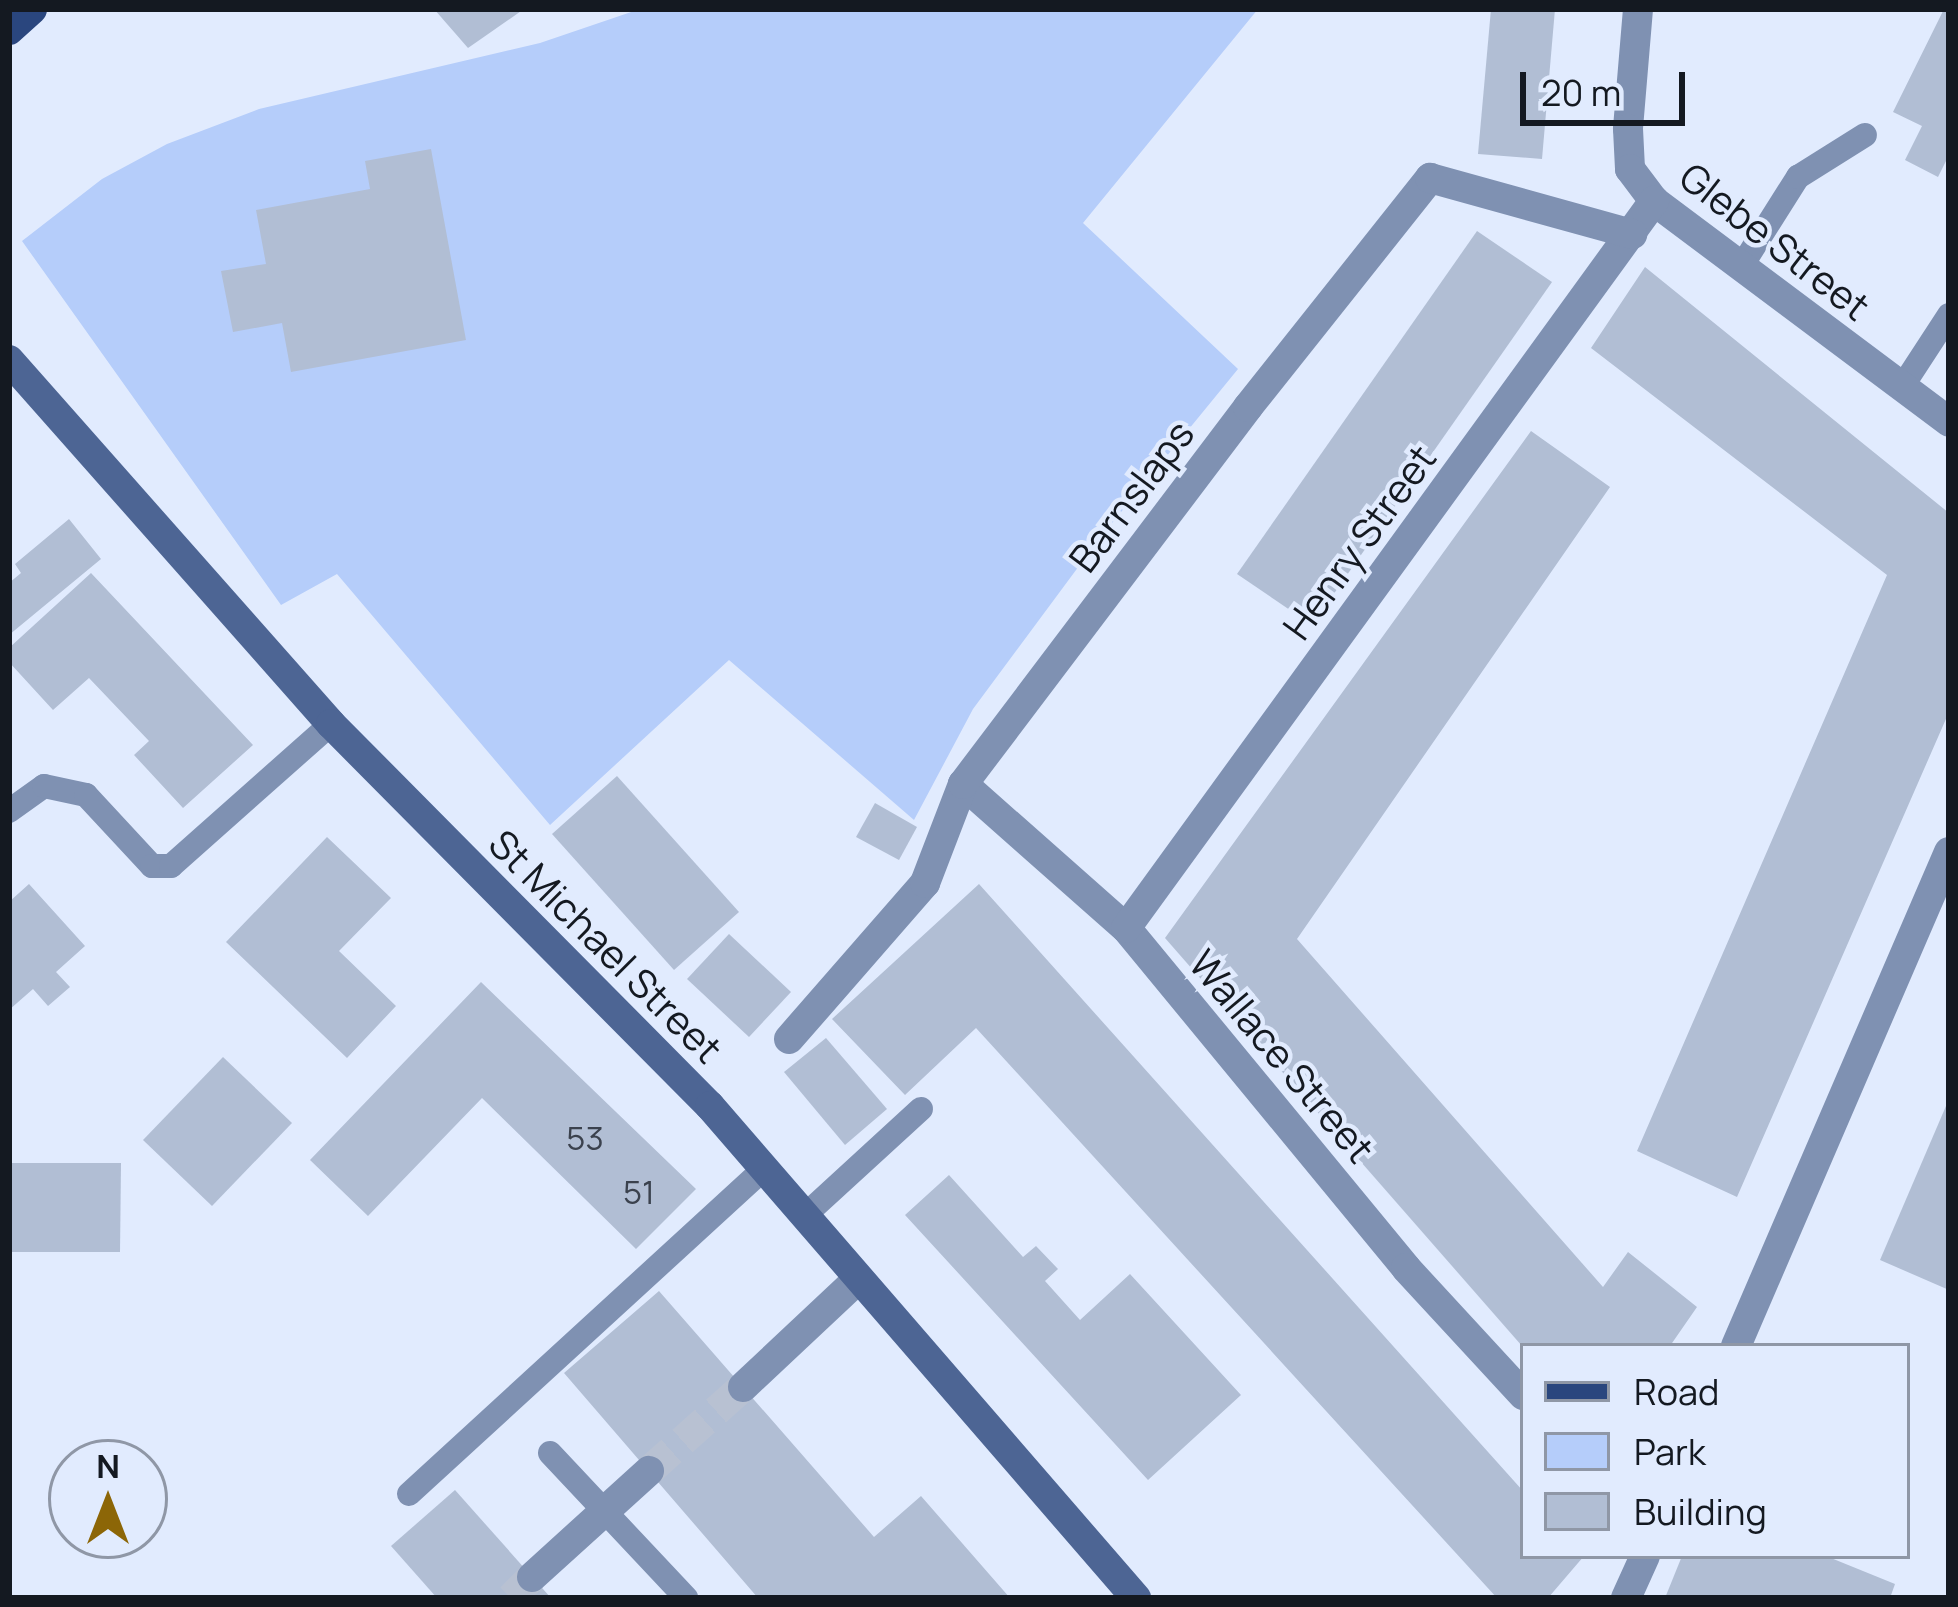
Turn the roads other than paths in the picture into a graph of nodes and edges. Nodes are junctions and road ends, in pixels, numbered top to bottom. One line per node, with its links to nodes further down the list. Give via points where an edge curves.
1 (32, 9): 3 (main road)
2 (1638, 9): 5 (street, Glebe Street, via 1630,169)
3 (9, 29)
4 (1865, 135): 7 (lane, via 1798,177)
5 (1654, 201): 6 (street, Henry Street); 7 (street, Glebe Street)
6 (1632, 234): 13 (street, Barnslaps, via 1430,178); 16 (street, Henry Street)
7 (1741, 267): 10 (street, Glebe Street)
8 (1949, 315): 10 (lane)
9 (9, 360): 12 (main road, St Michael Street)
10 (1902, 388): 11 (street, Glebe Street)
11 (1949, 422)
12 (332, 724): 14 (lane, via 171,866 152,866 86,796 44,786); 19 (main road, St Michael Street, via 710,1106)
13 (964, 784): 16 (street, Wallace Street); 17 (street, Barnslaps, via 925,883)
14 (9, 811)
15 (1949, 851): 22 (street)
16 (1126, 928): 24 (street, Wallace Street, via 1406,1268)
17 (789, 1040)
18 (921, 1109): 20 (lane)
19 (762, 1170): 20 (main road, St Michael Street); 27 (lane)
20 (803, 1217): 21 (main road, St Michael Street)
21 (857, 1280): 23 (street); 32 (main road, St Michael Street)
22 (1737, 1343)
23 (743, 1387)
24 (1520, 1392)
25 (550, 1453): 28 (lane)
26 (649, 1471): 28 (street)
27 (409, 1494)
28 (604, 1512): 30 (street); 31 (lane)
29 (1644, 1559): 33 (street)
30 (532, 1577)
31 (686, 1598)
32 (1136, 1598)
33 (1626, 1598)

